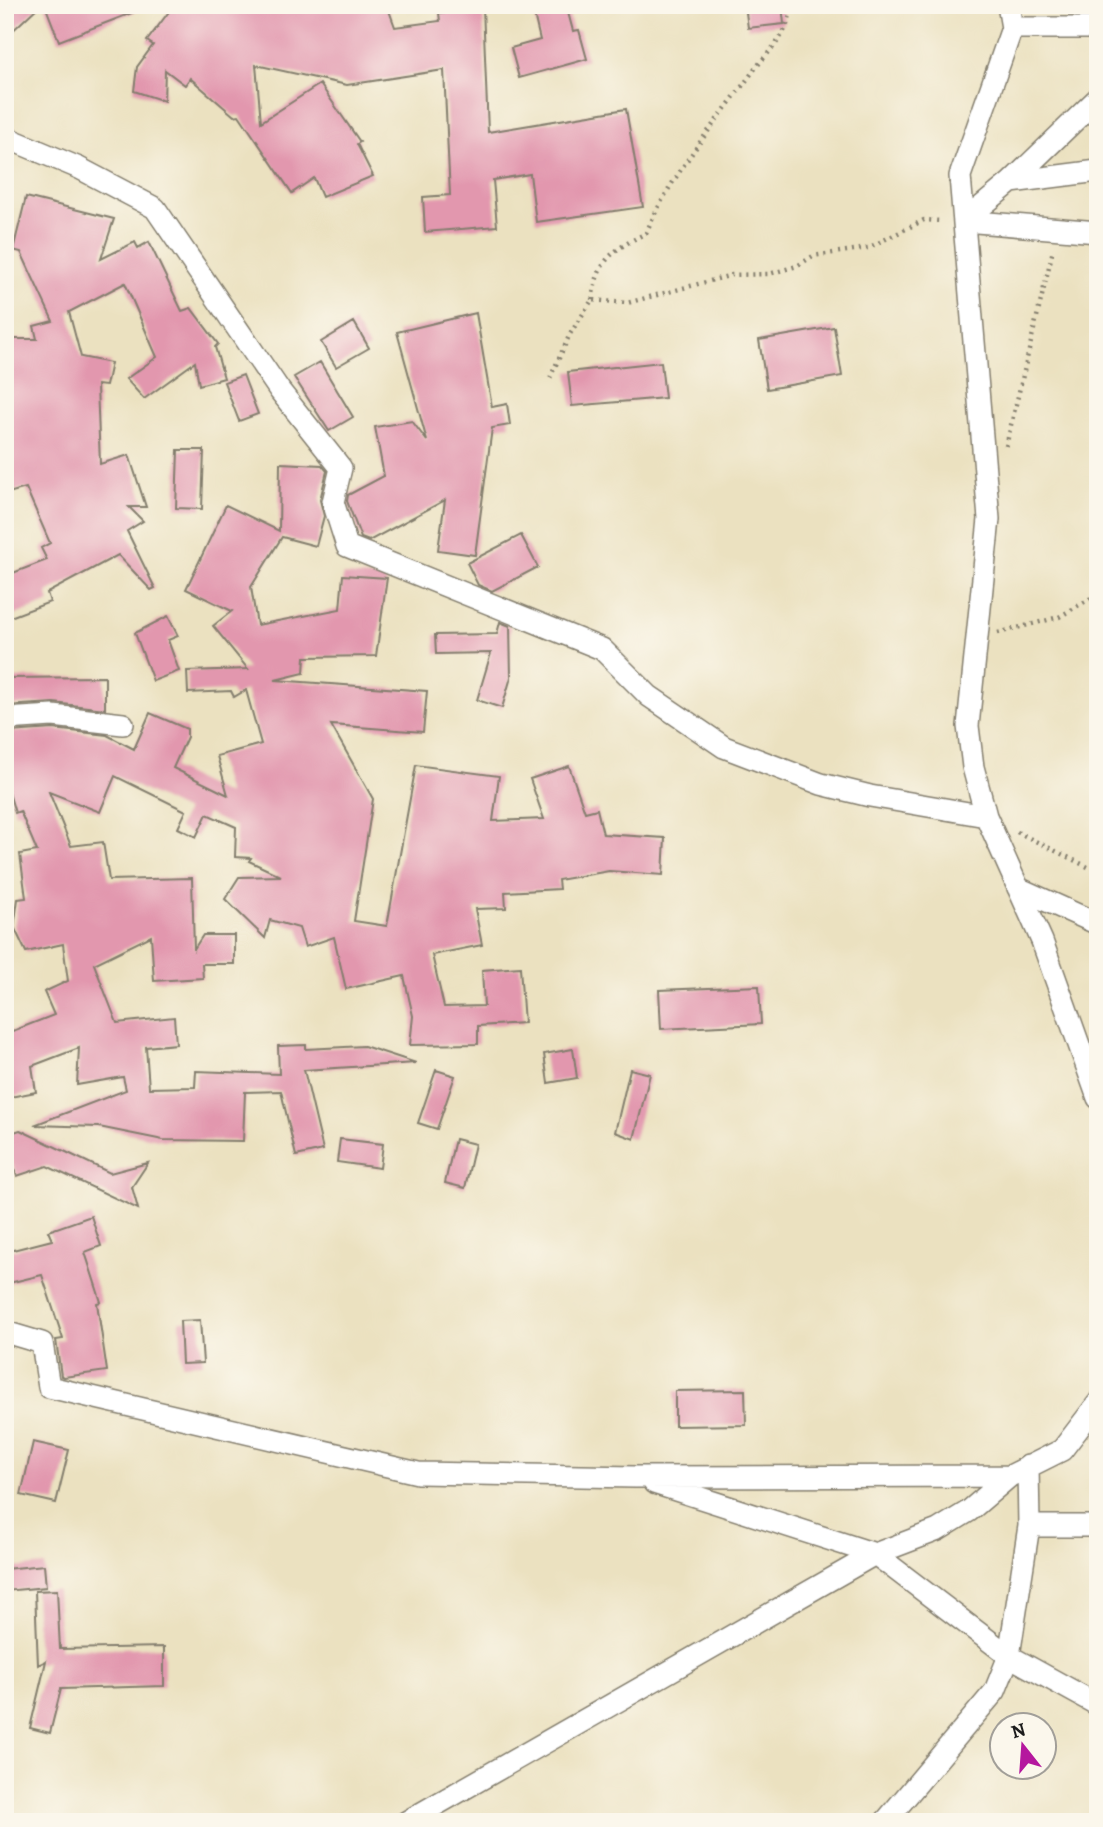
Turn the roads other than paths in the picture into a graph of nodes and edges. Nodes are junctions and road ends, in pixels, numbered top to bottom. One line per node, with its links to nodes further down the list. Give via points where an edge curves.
1 (1008, 5): 3 (street)
2 (1098, 27): 3 (street)
3 (1012, 29): 8 (street, via 960,176)
4 (1098, 98): 7 (street)
5 (5, 137): 12 (street, via 155,208 265,370 341,468 333,502 347,546 602,649 649,696 724,747 821,784)
6 (1098, 171): 7 (street)
7 (1011, 182): 8 (street)
8 (964, 221): 9 (street); 12 (street, via 989,519 968,726)
9 (1098, 232)
10 (5, 719): 11 (street, via 54,716)
11 (123, 724)
12 (986, 817): 13 (street)
13 (1018, 888): 14 (street); 15 (street, via 1042,941)
14 (1098, 924)
15 (1098, 1098)
16 (5, 1332): 19 (street, via 42,1343 49,1387 418,1474)
17 (1098, 1404): 18 (street, via 1062,1450)
18 (1019, 1471): 19 (street); 20 (street); 22 (street, via 938,1530)
19 (635, 1477): 22 (street)
20 (1029, 1526): 21 (street); 23 (street)
21 (1098, 1526)
22 (875, 1555): 23 (street); 25 (street)
23 (1009, 1656): 24 (street); 26 (street, via 995,1691)
24 (1098, 1705)
25 (405, 1822)
26 (885, 1822)

